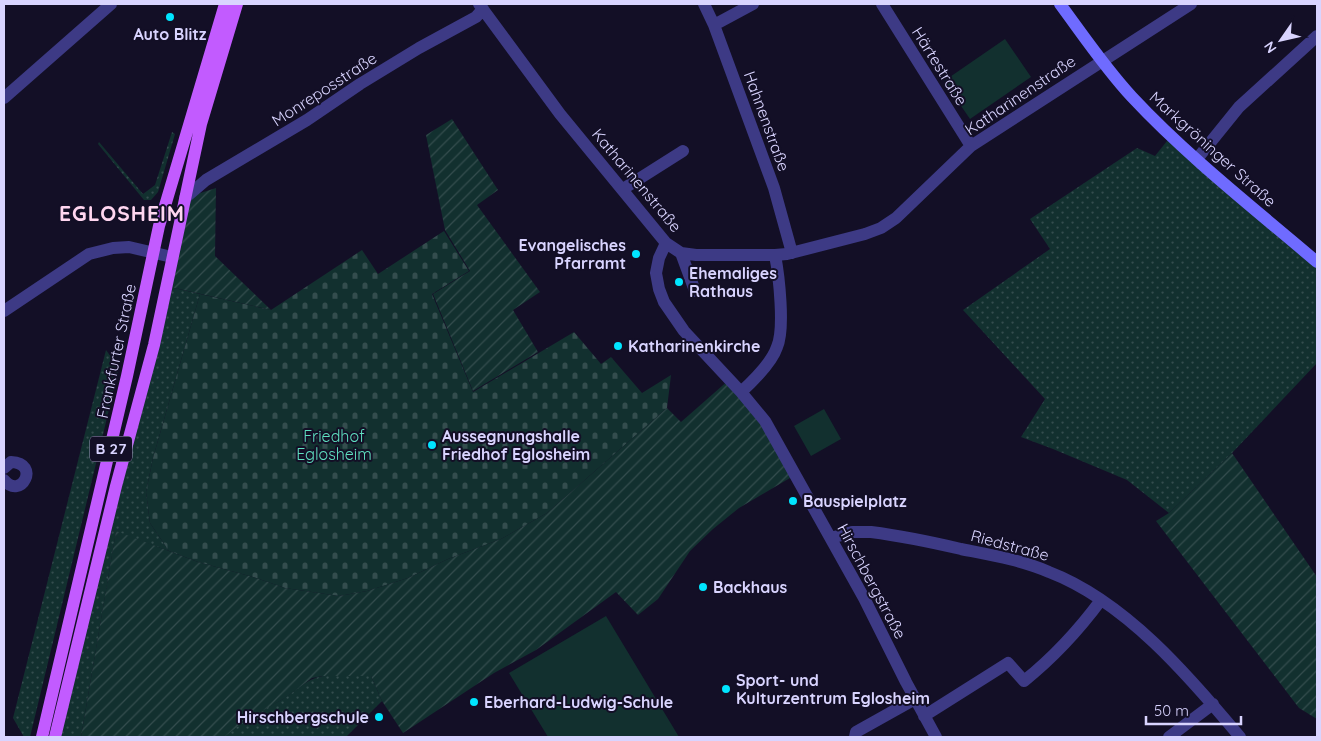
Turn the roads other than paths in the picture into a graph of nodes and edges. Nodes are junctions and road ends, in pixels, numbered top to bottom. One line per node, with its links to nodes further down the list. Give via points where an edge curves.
1 (111, 4): 13 (street)
2 (225, 4): 20 (main road, Frankfurter Straße / B 27)
3 (237, 4): 18 (main road, Frankfurter Straße / B 27, via 201,124)
4 (704, 4): 10 (street, Hahnenstraße)
5 (753, 4): 10 (street)
6 (882, 4): 14 (street, Härtestraße)
7 (1060, 4): 12 (main road, Markgröninger Straße)
8 (1191, 4): 12 (street, Katharinenstraße)
9 (481, 7): 17 (street, Katharinenstraße, via 560,114); 18 (street, Monreposstraße, via 476,17 411,53 206,180)
10 (714, 25): 22 (street, Hahnenstraße, via 774,188)
11 (1317, 36): 16 (street, via 1239,107)
12 (1102, 61): 14 (street, Katharinenstraße); 16 (main road, Markgröninger Straße, via 1132,97)
13 (4, 98)
14 (971, 146): 22 (street, Katharinenstraße, via 896,218 881,228)
15 (682, 151): 17 (street)
16 (1197, 159): 25 (main road, Markgröninger Straße)
17 (623, 189): 19 (street, Katharinenstraße)
18 (185, 198): 24 (main road, Frankfurter Straße / B 27)
19 (666, 243): 21 (street, Katharinenstraße); 28 (street, Hirschbergstraße, via 656,273 664,302 684,331)
20 (154, 252): 24 (street); 27 (street, via 113,248 89,254); 36 (main road, Frankfurter Straße / B 27)
21 (681, 253): 23 (street, Katharinenstraße); 26 (street)
22 (792, 253): 23 (street, Katharinenstraße)
23 (775, 256): 28 (street, via 780,327 777,348 757,377)
24 (172, 257): 37 (main road, Frankfurter Straße / B 27, via 154,345)
25 (1317, 262)
26 (695, 291)
27 (4, 311)
28 (741, 392): 31 (street, Hirschbergstraße, via 765,421)
29 (4, 468): 30 (street, via 11,462 18,462 26,471 26,478 17,486 10,486)
30 (4, 480)
31 (831, 538): 32 (street, Riedstraße, via 852,532 872,532 1015,560 1051,572); 33 (street, Hirschbergstraße)
32 (1101, 600): 34 (street, Riedstraße, via 1156,646); 35 (street, via 1064,646 1024,681 1008,663)
33 (915, 699): 35 (street, Hirschbergstraße); 38 (street, via 856,732)
34 (1213, 704): 40 (street); 41 (street, Riedstraße)
35 (924, 716): 39 (street, Hirschbergstraße)
36 (42, 737)
37 (55, 737)
38 (855, 737)
39 (936, 737)
40 (1169, 737)
41 (1240, 737)

